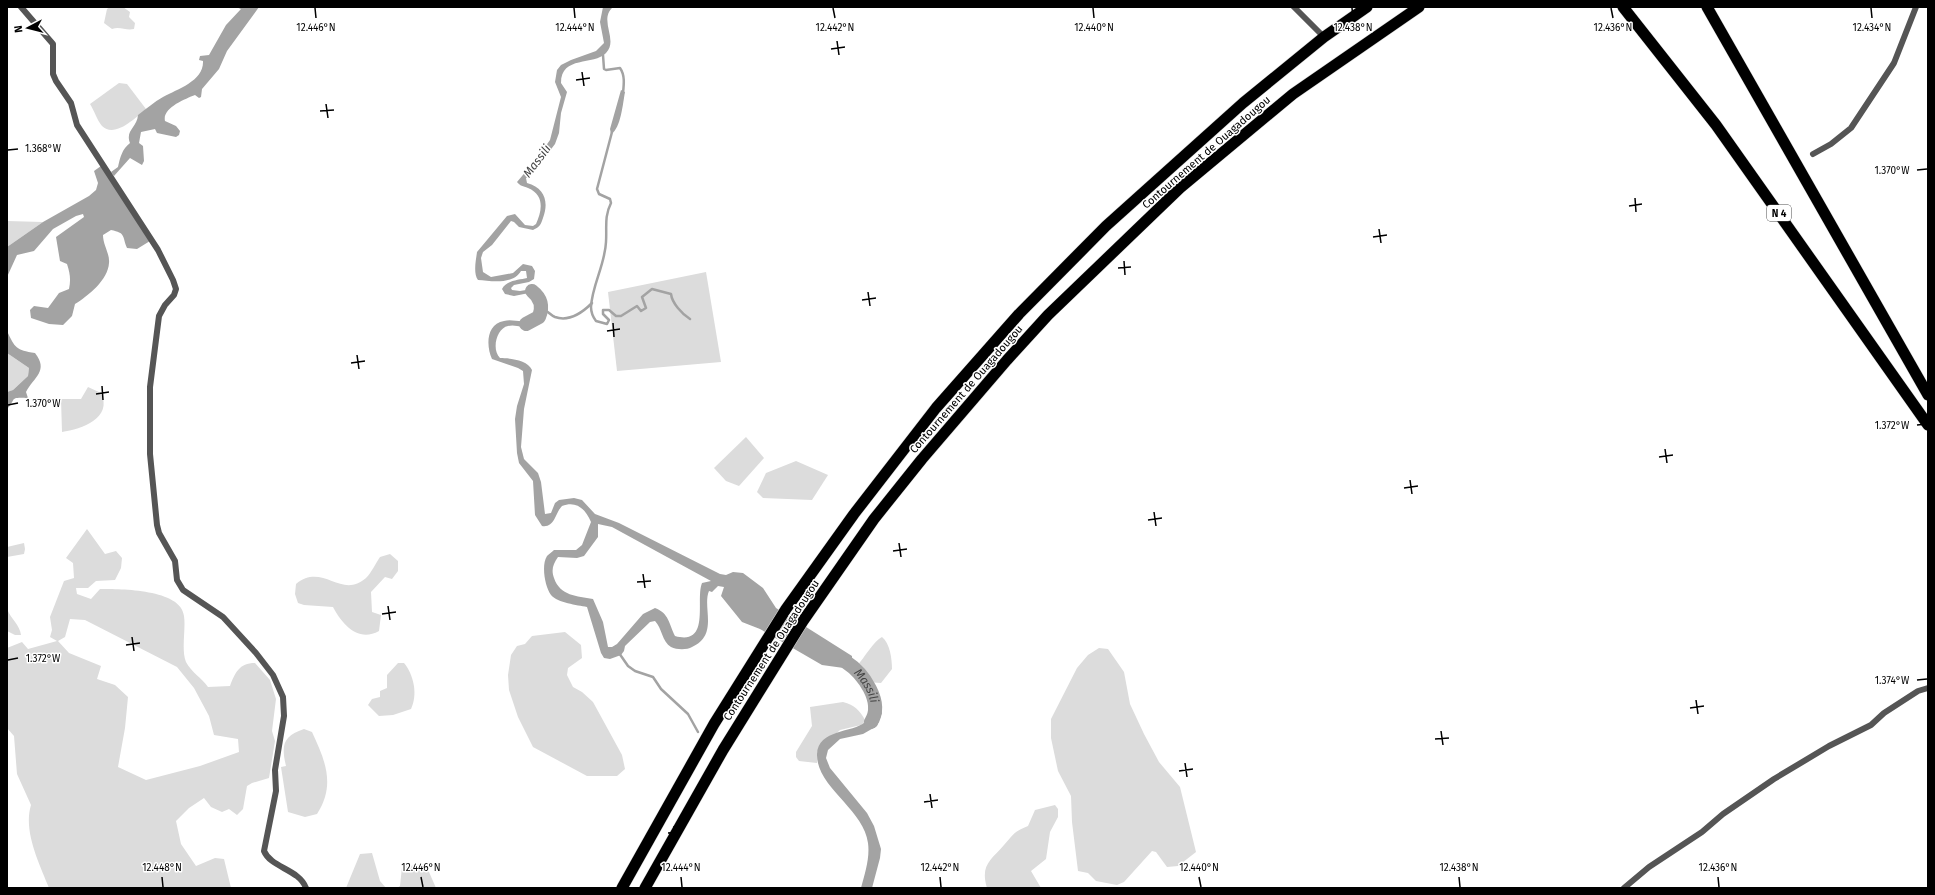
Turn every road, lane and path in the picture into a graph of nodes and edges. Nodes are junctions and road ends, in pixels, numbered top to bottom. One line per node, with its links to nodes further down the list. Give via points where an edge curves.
1 (21, 7): 13 (street, via 53,44 53,74 71,103 77,125 158,250 176,289 157,323 150,387 150,454 157,524 159,533 175,561 177,580 183,590 223,617 273,675 283,697 284,716 275,770 276,791 264,851 266,856 294,874)
2 (1294, 7): 8 (street)
3 (1367, 7): 8 (highway, Contournement de Ouagadougou)
4 (1420, 7): 15 (highway, Contournement de Ouagadougou, via 1293,94 1180,188 1048,315 874,519 803,621 722,750)
5 (1624, 7): 11 (highway, N 4, via 1716,125)
6 (1707, 7): 10 (highway)
7 (1916, 7): 9 (street, via 1894,63 1851,128)
8 (1324, 37): 14 (highway, Contournement de Ouagadougou, via 1243,103 1106,226 1019,314 936,408 854,514 786,609 714,724)
9 (1813, 154)
10 (1928, 395)
11 (1928, 425)
12 (1928, 688): 16 (street, via 1918,691 1871,724 1774,780 1649,867)
13 (306, 888)
14 (622, 888)
15 (645, 888)
16 (1624, 888)

